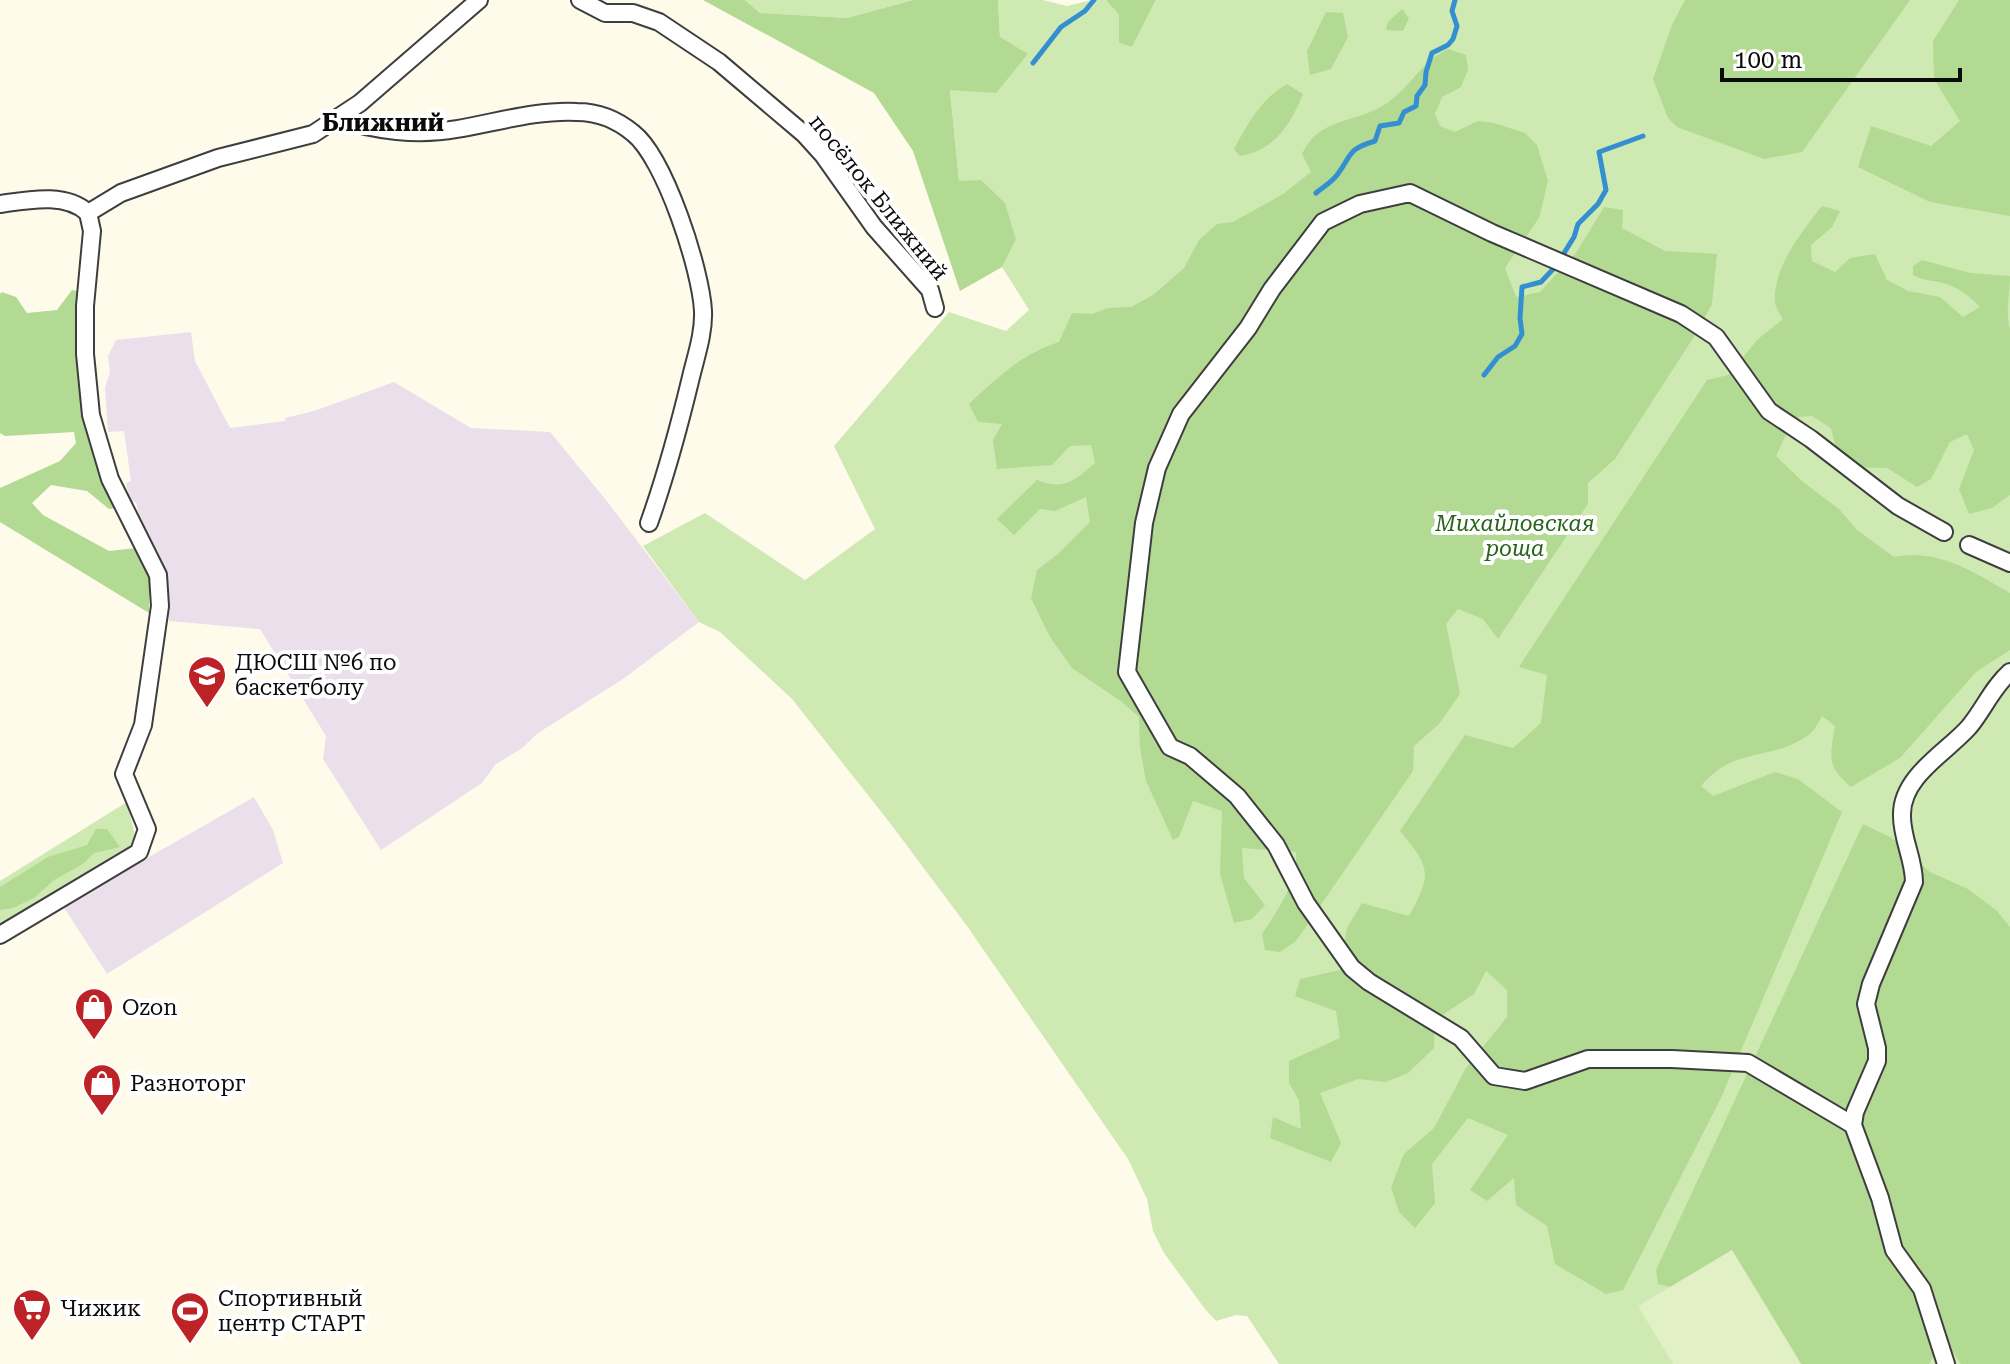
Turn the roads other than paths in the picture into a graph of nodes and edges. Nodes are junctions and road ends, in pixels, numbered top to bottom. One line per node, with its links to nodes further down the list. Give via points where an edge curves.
1 (479, 0): 3 (street)
2 (580, 0): 6 (street, посёлок Ближний, via 605,13 633,13 659,22 719,62 804,134 930,290)
3 (337, 118): 5 (street, via 313,134 218,158 121,193); 7 (street, via 397,132 454,130 529,114 605,115 634,134 653,156 684,230 703,312 673,451)
4 (0, 204): 5 (street, via 49,200 73,203)
5 (88, 213): 12 (street, via 92,231 85,354 91,415 110,479 158,575 160,606 143,725 124,774 147,829 139,852)
6 (935, 308)
7 (649, 523)
8 (1944, 532): 13 (street, via 1898,506 1769,411 1716,337 1681,314 1410,193 1360,204 1323,222 1181,414 1157,468 1144,523 1127,672 1170,747 1190,756 1237,796 1276,845 1306,903 1352,968 1461,1038 1494,1076 1525,1081 1588,1059 1748,1063)
9 (1969, 545): 10 (street)
10 (2010, 563)
11 (2010, 672): 13 (street, via 1970,725 1917,778 1903,804 1914,882 1871,984 1866,1015 1877,1061)
12 (0, 935)
13 (1853, 1125): 14 (street, via 1894,1250 1922,1289)
14 (1946, 1364)

